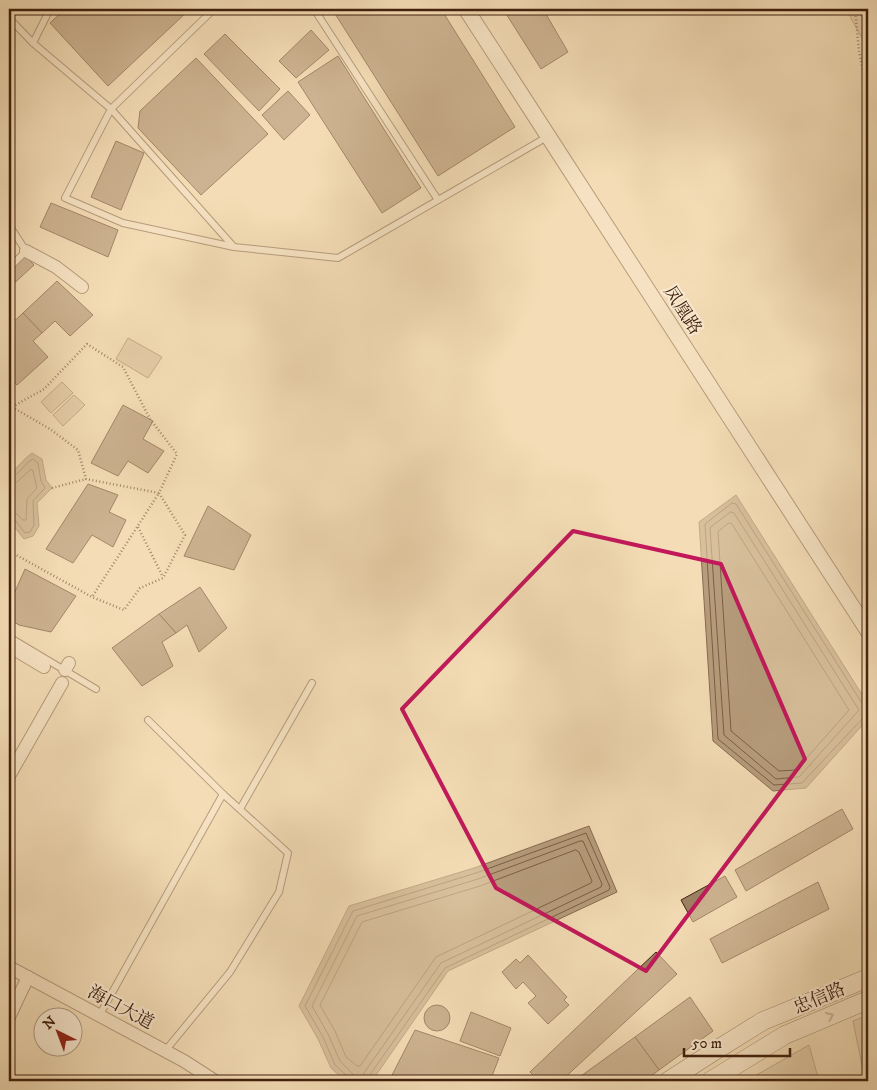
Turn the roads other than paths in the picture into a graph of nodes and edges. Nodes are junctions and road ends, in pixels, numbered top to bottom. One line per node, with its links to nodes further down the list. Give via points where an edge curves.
1 (50, 9): 6 (lane)
2 (214, 9): 7 (lane)
3 (314, 9): 9 (lane)
4 (466, 9): 8 (street, 凤凰路)
5 (9, 18): 6 (lane)
6 (33, 43): 7 (lane)
7 (111, 109): 11 (lane); 11 (lane, via 65,198 123,223)
8 (548, 136): 9 (lane); 15 (street, 凤凰路)
9 (438, 200): 11 (lane, via 338,258)
10 (9, 225): 12 (lane)
11 (234, 247)
12 (26, 251): 13 (lane); 14 (street, via 56,267)
13 (9, 268)
14 (82, 287)
15 (868, 631)
16 (9, 637): 21 (lane, via 67,666)
17 (9, 646): 18 (street)
18 (44, 667)
19 (62, 683): 23 (street)
20 (312, 683): 25 (lane)
21 (96, 689)
22 (148, 720): 24 (lane)
23 (9, 776)
24 (223, 794): 25 (lane); 30 (lane)
25 (240, 809): 32 (lane, via 288,853 279,892 230,972)
26 (9, 967): 27 (street, 海口大道)
27 (28, 977): 30 (street, 海口大道); 31 (street)
28 (868, 978): 34 (main road, 忠信路, via 763,1022)
29 (868, 1000): 35 (main road, 忠信路, one-way to 29, via 785,1035)
30 (99, 1016): 32 (street, 海口大道)
31 (9, 1017)
32 (165, 1051): 33 (street, 海口大道)
33 (215, 1081)
34 (668, 1081)
35 (710, 1081)

